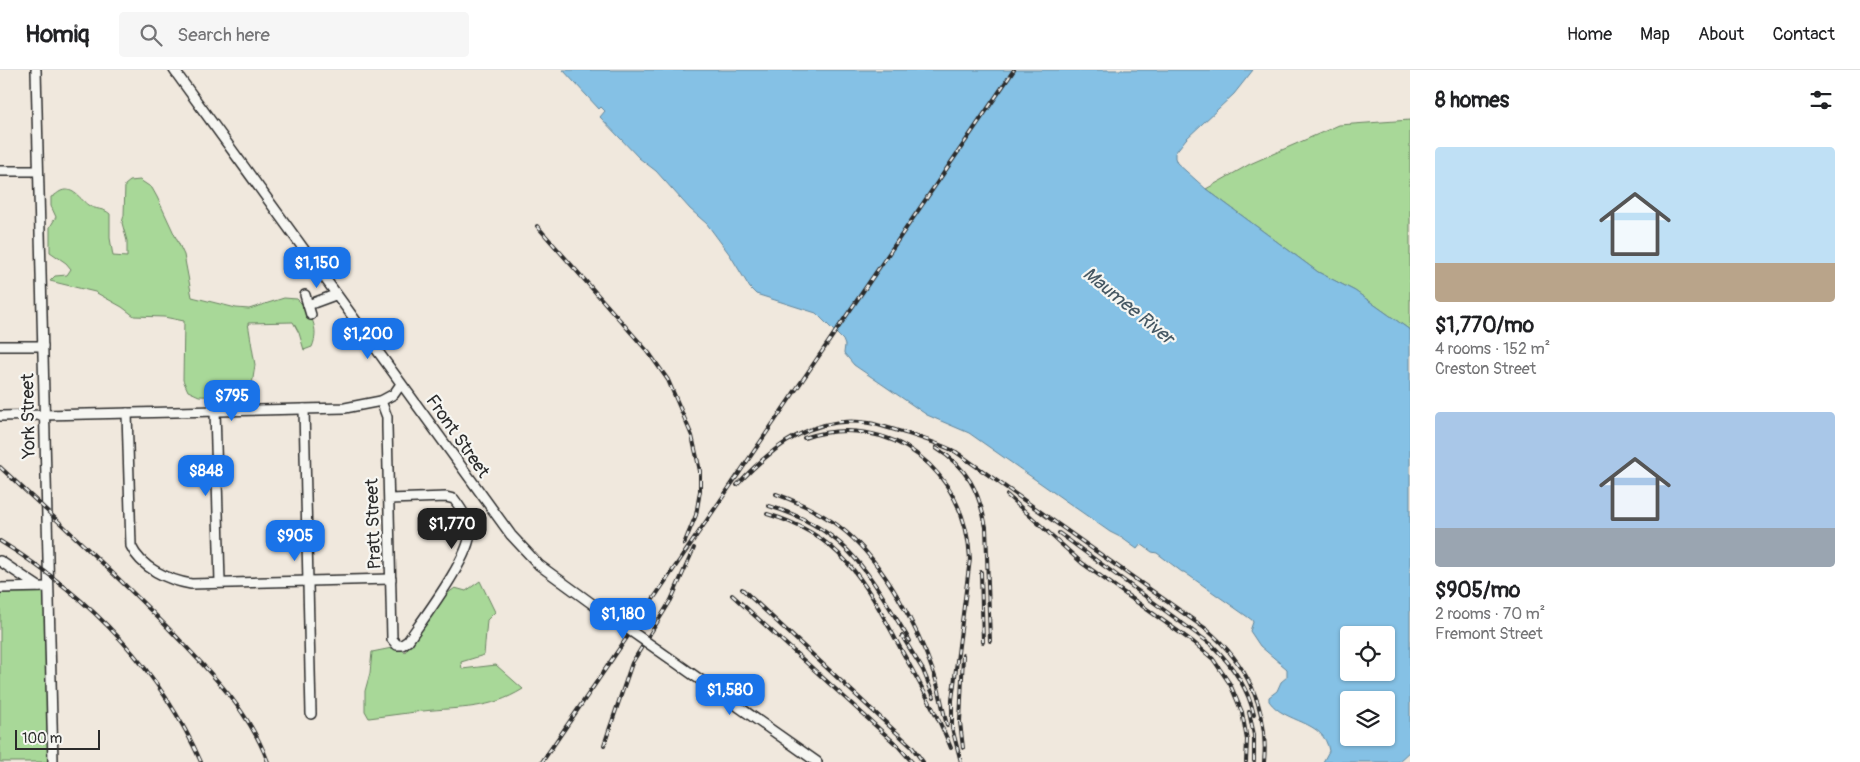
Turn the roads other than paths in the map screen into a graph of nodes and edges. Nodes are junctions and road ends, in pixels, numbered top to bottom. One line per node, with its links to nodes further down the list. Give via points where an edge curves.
1 (36, 70): 4 (street, York Street)
2 (174, 70): 6 (street, Front Street)
3 (0, 171): 4 (street)
4 (38, 171): 10 (street, York Street)
5 (305, 295): 7 (street)
6 (335, 295): 7 (street); 11 (street, Front Street)
7 (308, 305): 8 (street)
8 (311, 315)
9 (0, 346): 10 (street)
10 (43, 346): 16 (street, York Street)
11 (402, 384): 12 (street, via 394,394); 27 (street, Front Street, bridge, via 519,545 551,574)
12 (381, 401): 13 (street, via 345,408); 18 (street, Pratt Street, via 387,417)
13 (304, 409): 14 (street); 21 (street)
14 (215, 411): 15 (street); 22 (street)
15 (127, 413): 16 (street); 22 (street, via 131,546 139,558 164,576 191,584)
16 (44, 415): 17 (street); 23 (street, York Street)
17 (0, 416)
18 (389, 499): 20 (street, Pratt Street); 20 (street, Pratt Street, via 454,499 470,532 459,566 408,641 402,645 396,645 392,639)
19 (0, 561): 23 (street)
20 (391, 579): 21 (street)
21 (308, 580): 22 (street); 25 (street)
22 (220, 582)
23 (44, 587): 24 (street); 26 (street, York Street)
24 (0, 588)
25 (311, 714)
26 (53, 762)
27 (817, 762)

